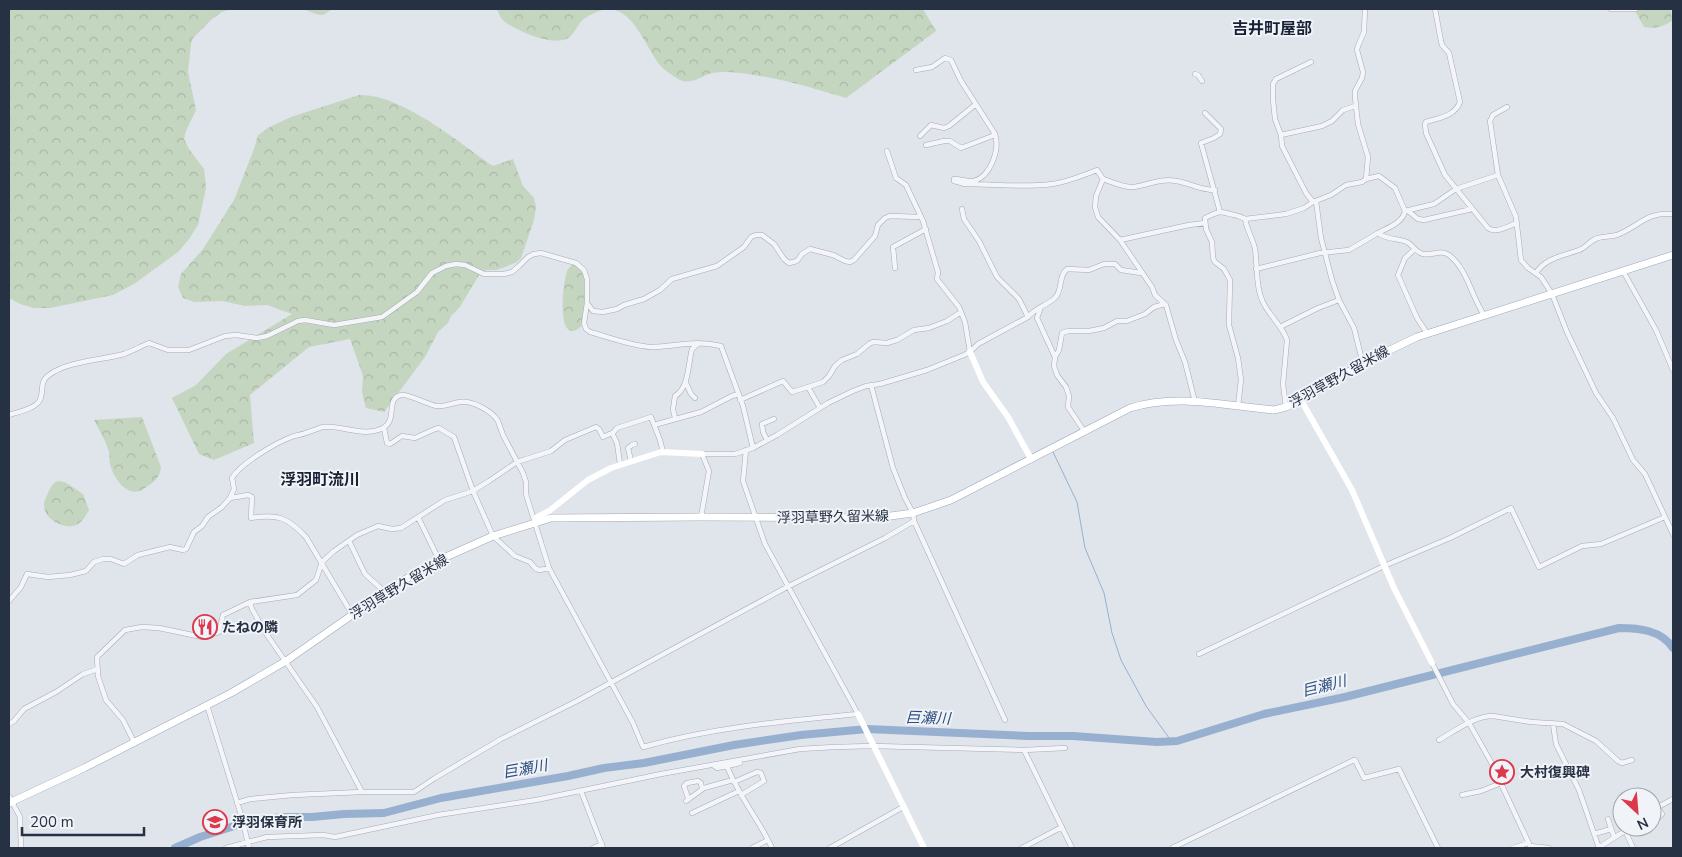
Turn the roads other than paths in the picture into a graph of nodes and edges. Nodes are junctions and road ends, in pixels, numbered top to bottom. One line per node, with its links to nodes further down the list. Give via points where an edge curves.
1 (1365, 9): 10 (street, via 1364,32 1357,50 1363,72 1355,91)
2 (1435, 9): 21 (street, via 1442,45 1449,53 1460,102 1445,117 1426,122 1426,133 1445,175)
3 (1610, 9): 4 (street)
4 (1636, 9)
5 (1311, 62): 14 (street, via 1274,81 1275,119)
6 (916, 70): 9 (street, via 937,66 948,58 954,63)
7 (1195, 74): 8 (street)
8 (1202, 81)
9 (976, 104): 13 (street); 15 (street, via 949,126 931,125)
10 (1355, 106): 14 (street, via 1343,110 1322,126); 20 (street, via 1368,157)
11 (1507, 107): 18 (street, via 1493,115 1490,121)
12 (1205, 113): 22 (street, via 1221,129 1218,136 1201,143)
13 (995, 135): 16 (street, via 961,148 950,141); 19 (street, via 996,147 989,168 977,180 954,181 1039,186 1071,180 1097,170)
14 (1281, 135): 23 (street, via 1282,146)
15 (920, 136)
16 (926, 145)
17 (888, 151): 29 (street, via 896,178 906,185)
18 (1498, 175): 21 (street); 31 (street)
19 (1103, 179): 22 (street, via 1124,186 1176,180); 35 (street, via 1094,207 1098,217)
20 (1366, 179): 23 (street, via 1346,185); 26 (street, via 1379,176 1395,188)
21 (1456, 189): 25 (street); 26 (street, via 1434,204)
22 (1214, 190): 27 (street)
23 (1314, 202): 30 (street, via 1286,214); 37 (street)
24 (962, 209): 51 (street, via 964,219 997,277 1019,299)
25 (1472, 209): 26 (street, via 1424,220); 31 (street, via 1491,230)
26 (1406, 211): 34 (street, via 1400,221)
27 (1220, 212): 30 (street); 32 (street, via 1205,218)
28 (1673, 214): 43 (street, via 1646,218 1614,236 1596,238 1578,250 1546,262)
29 (920, 216): 33 (street); 46 (street, via 885,218 878,225 875,236 850,262 810,249 797,261 789,263 774,244 762,235 756,235 717,266 672,279 644,299 603,312 593,311)
30 (1245, 219): 40 (street, via 1255,251)
31 (1517, 223): 43 (street, via 1521,260)
32 (1205, 224): 35 (street); 66 (street, via 1212,242 1213,258 1230,280 1229,325 1241,380)
33 (926, 230): 39 (street, via 893,246); 49 (street, via 938,272 937,279)
34 (1378, 233): 36 (street, via 1406,242); 37 (street, via 1349,250)
35 (1120, 240): 42 (street)
36 (1414, 250): 50 (street, via 1422,254 1442,252 1450,256 1466,276); 53 (street, via 1405,258 1398,275)
37 (1325, 252): 40 (street); 45 (street)
38 (1673, 255): 41 (main road, 浮羽草野久留米線)
39 (895, 268)
40 (1256, 269): 52 (street, via 1261,297)
41 (1623, 271): 44 (main road, 浮羽草野久留米線); 58 (street, via 1656,330)
42 (1141, 273): 47 (street); 48 (street, via 1120,270 1116,264 1104,264 1089,270 1067,269 1063,272 1055,298)
43 (1536, 273): 44 (street)
44 (1552, 294): 50 (main road, 浮羽草野久留米線); 91 (street, via 1596,392 1613,418 1633,460 1645,474)
45 (1339, 300): 52 (street); 57 (street, via 1354,328)
46 (587, 303): 54 (street, via 584,323 590,332 650,347); 69 (street, via 587,278 576,263 534,254 512,272 504,274 484,274 456,264 432,273 417,292 382,317 334,325 298,321 267,336 225,336 189,350 168,350 149,343 125,353 71,365 44,380 36,404)
47 (1165, 304): 56 (street, via 1104,328 1062,333); 65 (street)
48 (1041, 307): 51 (street); 56 (street, via 1037,318)
49 (961, 312): 55 (street); 61 (street, via 947,321 914,330 897,340 873,342 842,360 823,382)
50 (1484, 315): 53 (main road, 浮羽草野久留米線)
51 (1028, 317): 55 (street, via 978,344)
52 (1280, 327): 67 (street, via 1287,340 1283,384)
53 (1427, 333): 57 (main road, 浮羽草野久留米線)
54 (699, 343): 59 (street, via 692,349); 62 (street, via 721,346)
55 (970, 352): 60 (street, via 941,365); 82 (street, via 983,382 1008,417)
56 (1055, 357): 74 (street, via 1057,375 1069,396 1068,407)
57 (1365, 362): 64 (main road, 浮羽草野久留米線)
58 (1673, 370)
59 (686, 383): 63 (street); 70 (street, via 674,396)
60 (871, 385): 68 (street); 90 (street, via 893,468)
61 (808, 387): 62 (street, via 792,392 783,381); 68 (street)
62 (739, 397): 70 (street); 78 (street)
63 (695, 398)
64 (1301, 400): 67 (main road, 浮羽草野久留米線); 99 (street, via 1352,490)
65 (1195, 402): 66 (main road, 浮羽草野久留米線); 74 (main road, 浮羽草野久留米線, via 1168,400 1148,403)
66 (1238, 406): 67 (main road, 浮羽草野久留米線, via 1274,410)
67 (1286, 407)
68 (820, 408): 76 (street)
69 (9, 415)
70 (675, 418): 72 (street)
71 (774, 419): 76 (street, via 762,424)
72 (654, 425): 75 (street, via 651,417 617,428); 80 (street)
73 (384, 428): 84 (street, via 393,415 392,404 400,395 438,406 462,401 472,403 494,414); 86 (street, via 390,444 402,436 415,438 439,428 454,437); 87 (street, via 356,432 323,427 293,437 249,460 235,473)
74 (1084, 430): 82 (main road, 浮羽草野久留米線)
75 (613, 434): 84 (street, via 603,437 596,427 565,440 551,451); 85 (street)
76 (767, 440): 78 (street)
77 (635, 444): 83 (street, via 628,448)
78 (753, 448): 79 (street)
79 (746, 450): 81 (street, via 736,454); 92 (street, via 743,481)
80 (663, 452): 81 (street); 83 (street)
81 (702, 454): 89 (street, via 709,471)
82 (1031, 459): 90 (main road, 浮羽草野久留米線)
83 (631, 461): 85 (street)
84 (517, 462): 86 (street); 93 (street, via 526,482 526,494)
85 (620, 464): 93 (street, via 588,480 536,518)
86 (472, 491): 88 (street, via 445,500); 95 (street)
87 (230, 498): 98 (street, via 248,495 252,497 251,518 274,515 297,528); 103 (street, via 194,532 186,549 170,546 138,555 124,564 103,559 94,562 86,571 70,575 48,577 27,574)
88 (418, 517): 96 (street, via 397,529 378,526 357,534); 97 (street)
89 (702, 517): 92 (main road, 浮羽草野久留米線); 93 (main road, 浮羽草野久留米線, via 551,518)
90 (913, 517): 92 (main road, 浮羽草野久留米線); 101 (street, via 885,538); 113 (street)
91 (1665, 517): 94 (street); 99 (street, via 1601,544 1582,546 1539,567 1511,508)
92 (756, 518): 101 (street)
93 (535, 523): 95 (main road, 浮羽草野久留米線); 100 (street)
94 (1673, 534)
95 (493, 536): 97 (main road, 浮羽草野久留米線); 100 (street, via 536,569)
96 (349, 541): 98 (street); 102 (street, via 365,574)
97 (439, 560): 102 (main road, 浮羽草野久留米線)
98 (322, 562): 104 (street, via 316,580 297,595); 105 (street)
99 (1384, 566): 106 (street); 108 (street)
100 (549, 568): 110 (street)
101 (787, 587): 110 (street); 112 (street)
102 (385, 592): 105 (main road, 浮羽草野久留米線)
103 (9, 601)
104 (250, 602): 107 (street, via 265,632); 109 (street, via 223,615 219,632 212,635 202,637 142,627 125,630 97,657)
105 (354, 613): 107 (main road, 浮羽草野久留米線)
106 (1199, 654)
107 (286, 662): 111 (main road, 浮羽草野久留米線); 129 (street, via 317,707)
108 (1432, 663): 114 (street, via 1453,704)
109 (98, 669): 115 (street, via 82,674 24,709); 118 (street, via 106,700 123,720)
110 (610, 682): 112 (street, via 643,747 786,720); 129 (street, via 501,739 414,792)
111 (206, 705): 118 (main road, 浮羽草野久留米線); 134 (street)
112 (858, 714): 119 (street)
113 (1005, 720)
114 (1469, 723): 116 (street, via 1493,716); 117 (street); 127 (street)
115 (9, 724)
116 (1553, 724): 123 (street, via 1563,724 1586,734 1622,763); 140 (street, via 1556,744 1579,790)
117 (1439, 740)
118 (134, 742): 133 (main road, 浮羽草野久留米線)
119 (873, 746): 121 (street); 122 (street, via 800,749); 135 (street)
120 (1065, 748): 121 (street)
121 (1024, 750): 138 (street)
122 (742, 760): 124 (street); 125 (street)
123 (1632, 760)
124 (713, 765): 125 (street, via 716,768); 130 (street)
125 (727, 766): 126 (street)
126 (733, 781): 128 (street); 131 (street); 131 (street, via 761,773 764,781)
127 (1501, 783): 132 (street); 145 (street)
128 (702, 790): 128 (street, via 687,799 684,786 698,780)
129 (362, 792): 134 (street, via 280,796)
130 (581, 792): 143 (street, via 443,814 335,837 267,837); 144 (street)
131 (740, 793): 136 (street); 142 (street)
132 (1462, 795)
133 (10, 800): 146 (street, via 20,817)
134 (237, 803): 143 (street)
135 (903, 807): 151 (street); 152 (street)
136 (692, 813)
137 (1608, 819): 139 (street)
138 (1062, 827): 153 (street); 154 (street)
139 (1612, 829): 140 (street)
140 (1594, 834): 159 (street)
141 (1614, 837): 159 (street)
142 (768, 840): 149 (street); 150 (street)
143 (248, 846): 147 (street)
144 (603, 846): 148 (street)
145 (1530, 846): 157 (street); 158 (street)
146 (22, 848)
147 (226, 848)
148 (593, 848)
149 (752, 848)
150 (772, 848)
151 (830, 848)
152 (924, 848)
153 (1022, 848)
154 (1072, 848)
155 (1172, 848): 156 (street, via 1354,760 1364,778 1399,769)
156 (1438, 848)
157 (1513, 848)
158 (1550, 848)
159 (1599, 848)

